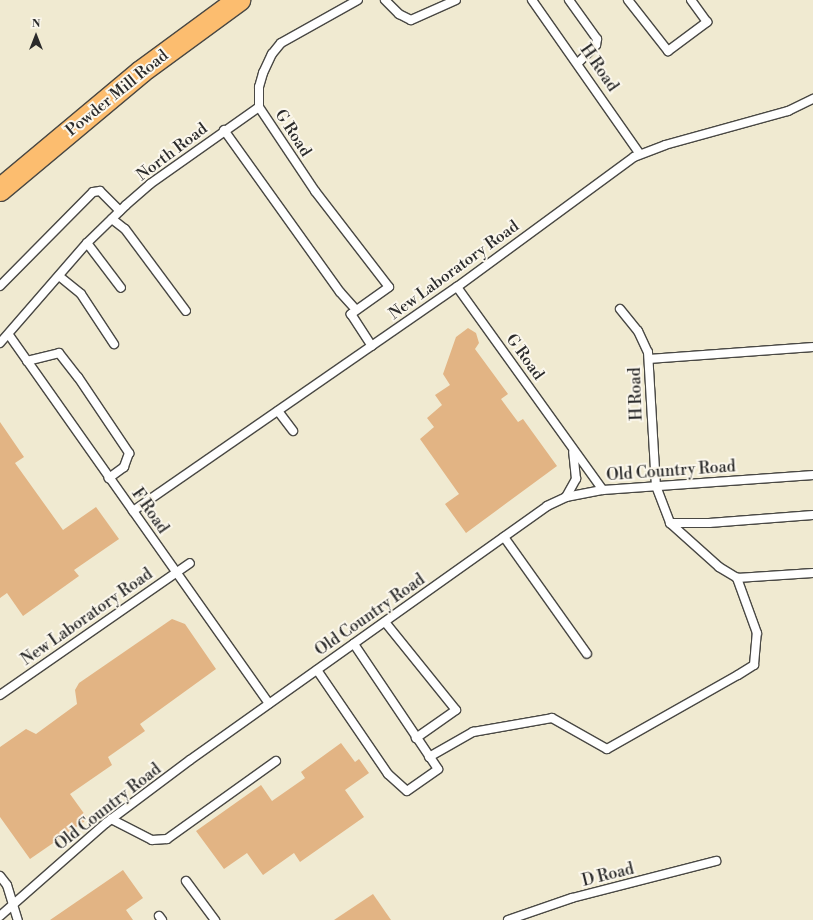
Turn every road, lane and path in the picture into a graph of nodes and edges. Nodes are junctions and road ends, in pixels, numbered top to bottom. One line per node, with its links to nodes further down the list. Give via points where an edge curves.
1 (239, 0): 14 (highway, Powder Mill Road, via 141,72)
2 (358, 0): 11 (lane, via 281,43 263,73 259,87)
3 (385, 0): 4 (lane, via 399,14 411,20)
4 (456, 0)
5 (532, 0): 9 (lane, H Road)
6 (569, 0): 9 (lane, via 597,39 596,45)
7 (628, 0): 8 (lane, via 668,51 707,22)
8 (691, 0)
9 (578, 63): 13 (lane, H Road)
10 (813, 99): 13 (lane, New Laboratory Road, via 780,113)
11 (259, 107): 12 (lane, North Road); 23 (lane, G Road, via 314,191 390,287)
12 (224, 130): 15 (lane, North Road, via 150,184); 23 (lane, via 340,292)
13 (640, 154): 20 (lane, New Laboratory Road)
14 (0, 190)
15 (120, 211): 16 (lane, North Road); 19 (lane, via 100,191 93,192)
16 (112, 219): 17 (lane, North Road); 24 (lane, via 125,229)
17 (87, 243): 18 (lane, North Road); 21 (lane)
18 (59, 276): 25 (lane, North Road); 27 (lane, via 81,294)
19 (0, 286)
20 (457, 287): 28 (lane, New Laboratory Road); 34 (lane, G Road)
21 (121, 288)
22 (620, 309): 30 (lane, H Road, via 638,331)
23 (356, 310): 28 (lane, via 351,314)
24 (186, 311)
25 (9, 335): 26 (lane, North Road); 31 (lane, F Road)
26 (0, 343)
27 (114, 344)
28 (372, 346): 32 (lane, New Laboratory Road)
29 (813, 347): 30 (lane)
30 (649, 358): 37 (lane, H Road)
31 (27, 361): 36 (lane, F Road); 36 (lane, via 59,353 78,377 129,453 124,467)
32 (278, 411): 33 (lane); 40 (lane, New Laboratory Road)
33 (293, 432)
34 (570, 444): 38 (lane, G Road); 39 (lane, via 575,455 576,479)
35 (813, 475): 37 (lane, Old Country Road)
36 (109, 478): 40 (lane, F Road)
37 (656, 486): 38 (lane, Old Country Road); 42 (lane, H Road)
38 (603, 490): 39 (lane, Old Country Road)
39 (566, 497): 43 (lane, Old Country Road, via 547,506)
40 (133, 511): 45 (lane, F Road)
41 (813, 515): 42 (lane, via 709,523)
42 (670, 523): 47 (lane, via 719,567)
43 (504, 537): 48 (lane, Old Country Road); 50 (lane)
44 (190, 563): 45 (lane, New Laboratory Road)
45 (176, 572): 52 (lane, New Laboratory Road); 53 (lane, F Road)
46 (813, 574): 47 (lane)
47 (737, 578): 55 (lane, via 757,633 754,665 738,675 607,749 552,718 473,732)
48 (385, 622): 49 (lane, Old Country Road); 54 (lane, via 456,710)
49 (354, 644): 51 (lane, Old Country Road); 54 (lane)
50 (587, 654)
51 (317, 670): 53 (lane, Old Country Road); 55 (lane, via 388,774 407,791 438,769)
52 (0, 694)
53 (269, 704): 57 (lane, Old Country Road)
54 (416, 738): 55 (lane)
55 (429, 757)
56 (276, 761): 57 (lane, via 167,839 152,840)
57 (111, 819): 61 (lane, Old Country Road, via 63,858)
58 (716, 861): 65 (lane, D Road, via 572,898)
59 (0, 876): 61 (lane, via 7,885)
60 (186, 881): 64 (lane)
61 (14, 907): 62 (lane, Old Country Road); 63 (lane)
62 (0, 916)
63 (18, 920)
64 (215, 920)
65 (509, 920)

